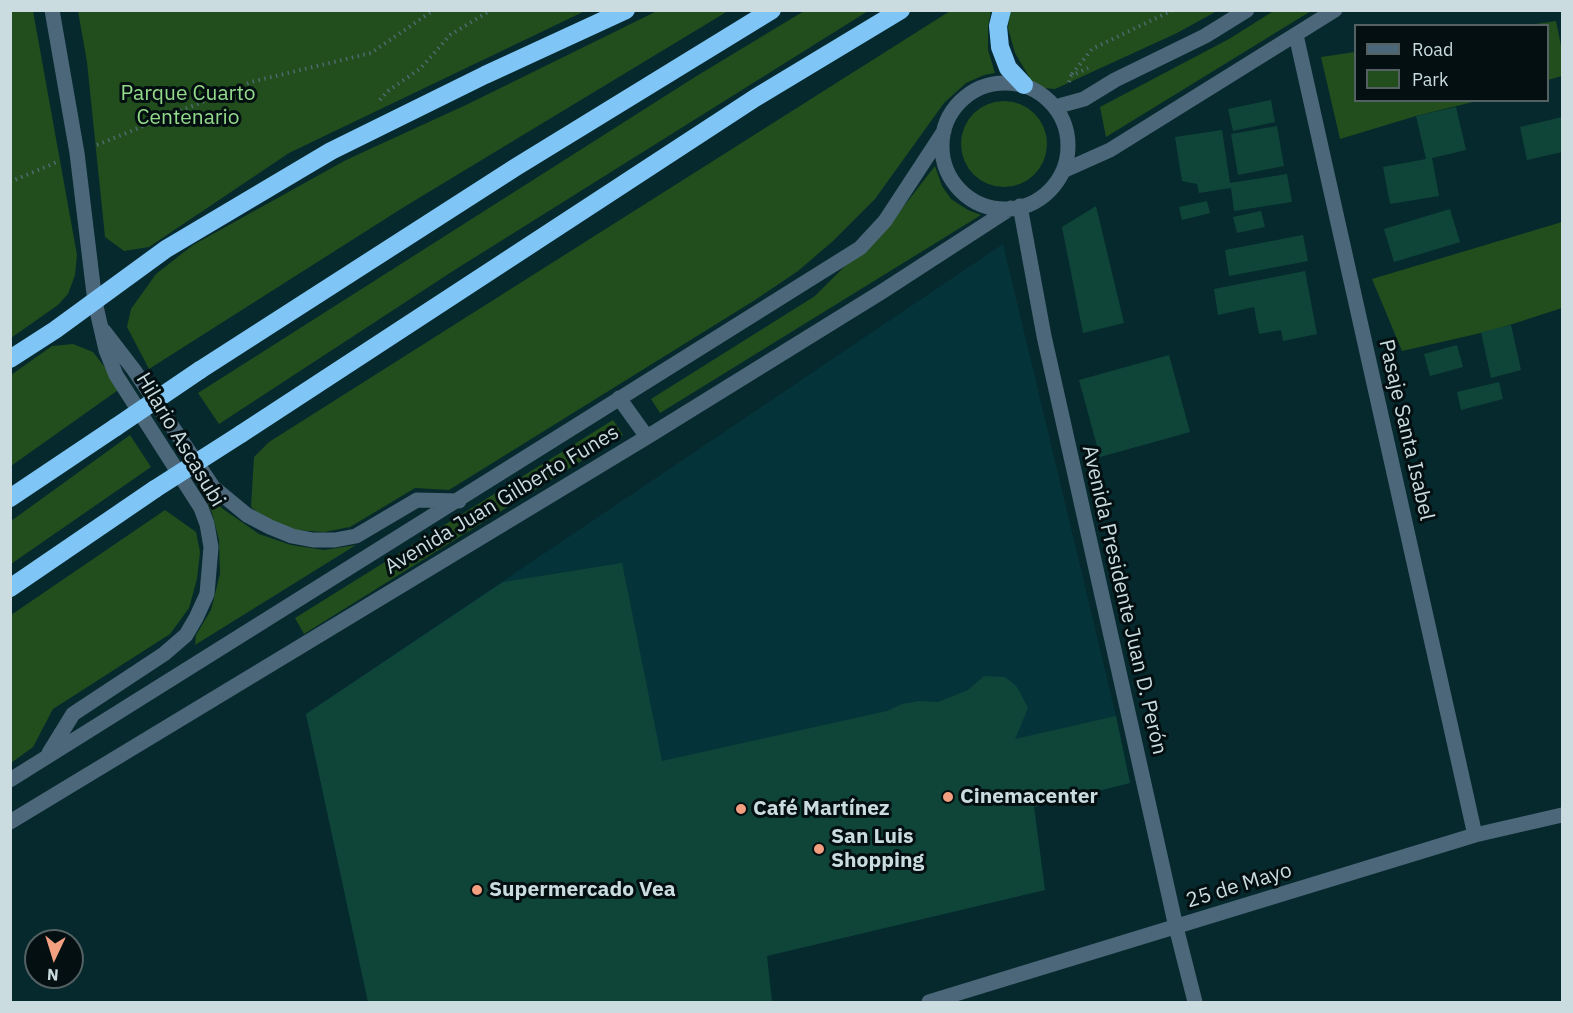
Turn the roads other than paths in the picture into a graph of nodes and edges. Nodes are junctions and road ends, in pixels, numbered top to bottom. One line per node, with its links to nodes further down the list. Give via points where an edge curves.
1 (52, 10): 14 (street, Hilario Ascasubi, via 77,153)
2 (626, 10): 14 (highway, via 331,151 166,249)
3 (772, 10): 19 (highway, bridge, via 516,167 200,370)
4 (901, 10): 21 (highway, bridge, via 755,98 155,489)
5 (1002, 10): 9 (highway, via 998,26 1000,47 1008,68)
6 (1247, 10): 10 (street, via 1084,99)
7 (1335, 10): 8 (street)
8 (1296, 35): 12 (street, via 1110,150); 26 (street, Pasaje Santa Isabel)
9 (1024, 85): 10 (street); 11 (street, via 1003,83 983,87 965,97 951,112)
10 (1055, 107): 12 (street, via 1068,138)
11 (944, 131): 13 (street, via 942,151 957,187 991,207); 17 (street, Avenida Juan Gilberto Funes, via 885,221 860,248)
12 (1063, 171): 13 (street, via 1043,196)
13 (1015, 207): 18 (street, Avenida Juan Gilberto Funes); 27 (street, Avenida Presidente Juan D. Perón)
14 (95, 302): 15 (street, Hilario Ascasubi); 16 (highway)
15 (103, 330): 20 (street, Hilario Ascasubi, via 134,369 213,487 247,515 292,536 335,540 356,536 417,500); 22 (street, Hilario Ascasubi, via 116,375 201,508 211,547 210,573 207,594 186,635 73,714)
16 (10, 359)
17 (619, 398): 18 (street); 20 (street, Avenida Juan Gilberto Funes)
18 (646, 437): 25 (street, Avenida Juan Gilberto Funes)
19 (10, 498)
20 (459, 501): 22 (street, Avenida Juan Gilberto Funes)
21 (10, 588)
22 (48, 755): 23 (street, Avenida Juan Gilberto Funes)
23 (10, 780)
24 (1563, 815): 26 (street, 25 de Mayo)
25 (10, 822)
26 (1475, 835): 27 (street, 25 de Mayo)
27 (1176, 927): 28 (street, 25 de Mayo); 29 (street, Avenida Presidente Juan D. Perón)
28 (928, 1002)
29 (1195, 1002)

